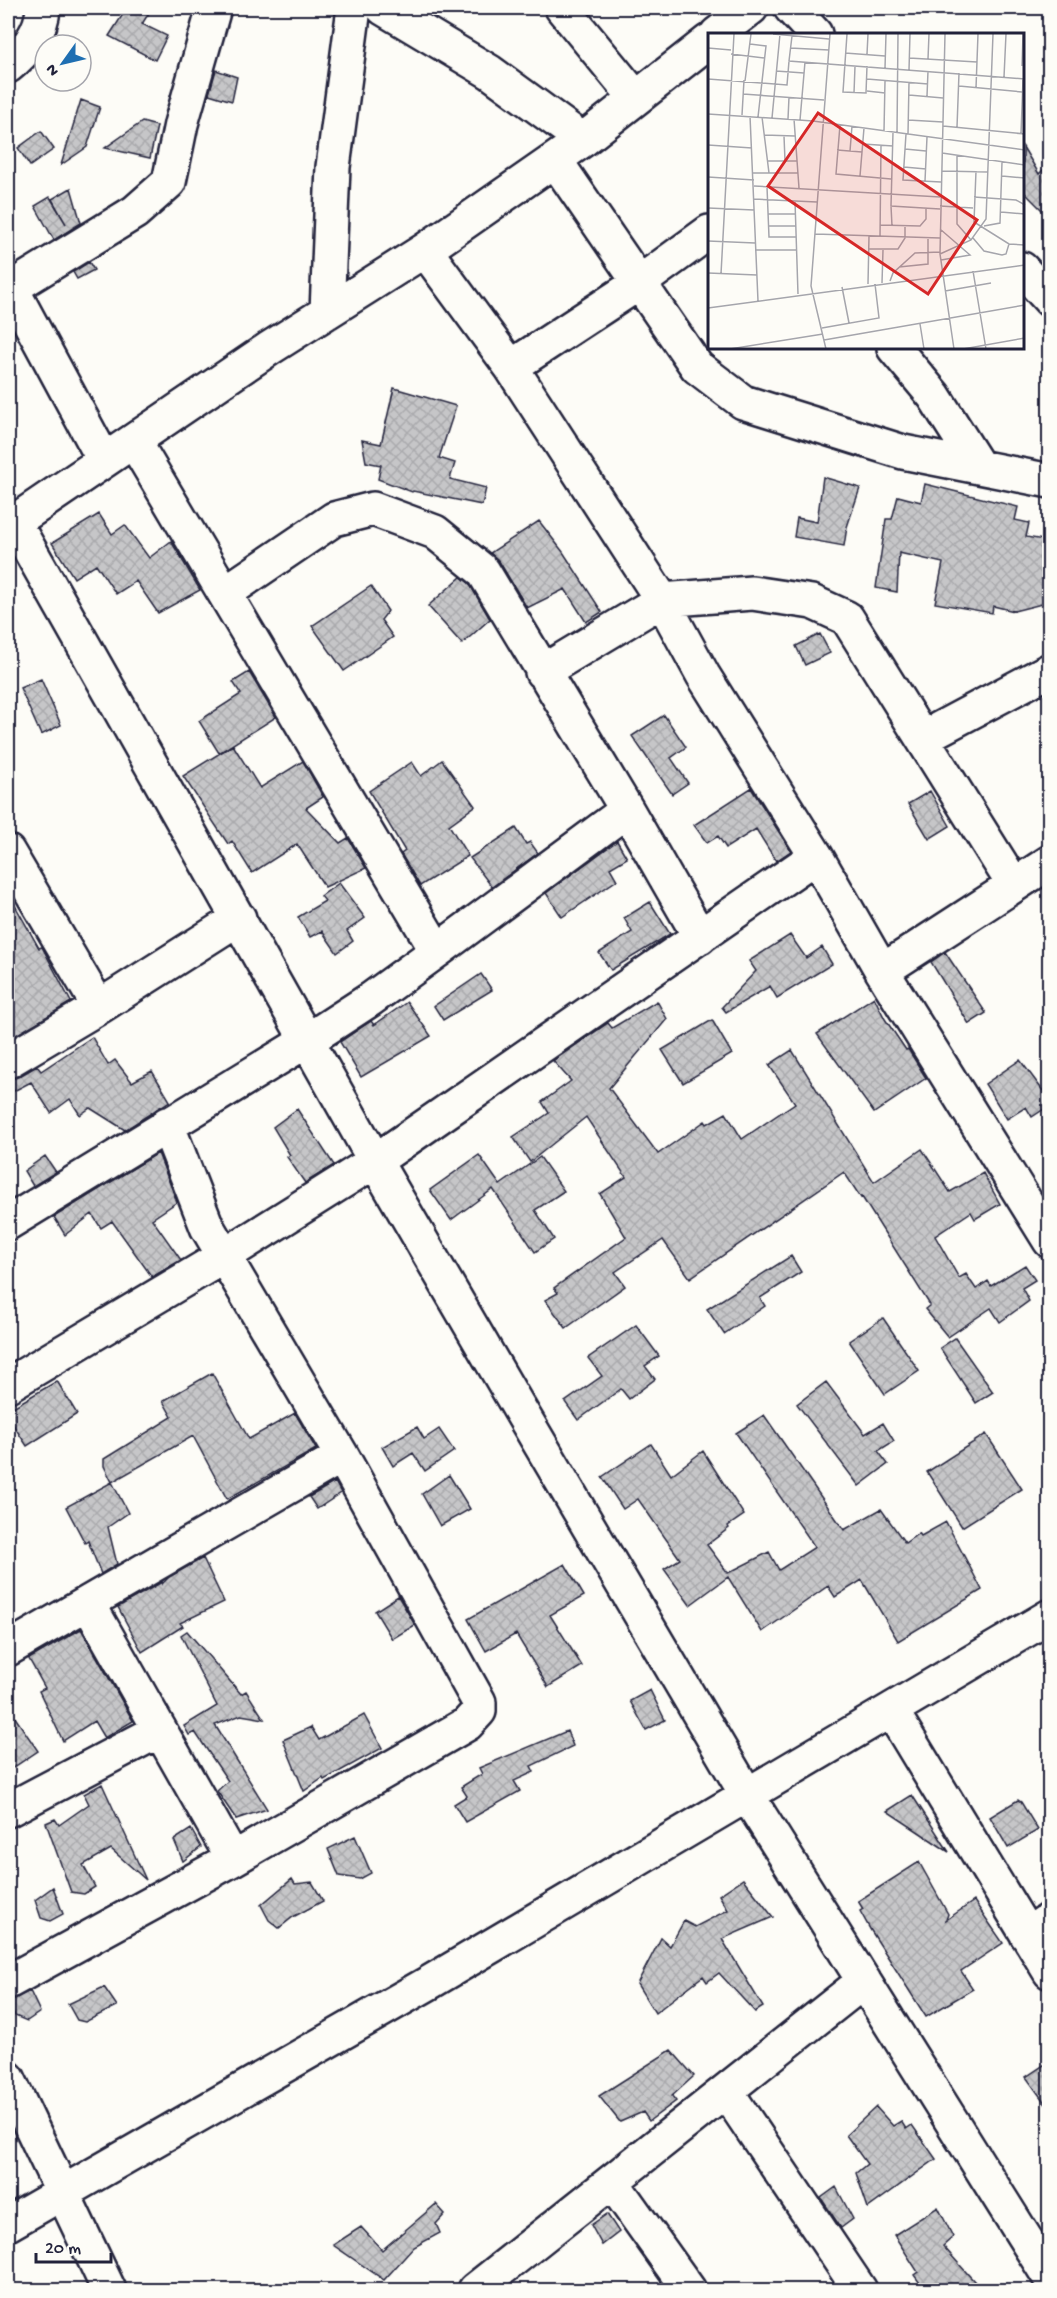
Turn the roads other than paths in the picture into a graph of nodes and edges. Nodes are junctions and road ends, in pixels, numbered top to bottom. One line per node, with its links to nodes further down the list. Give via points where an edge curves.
1 (43, 8): 11 (street, via 42,21 21,56)
2 (214, 8): 19 (street, via 169,182 135,212)
3 (354, 8): 21 (street, via 333,167)
4 (383, 8): 13 (street, via 490,72)
5 (562, 8): 12 (street)
6 (751, 8): 8 (street)
7 (792, 8): 9 (street)
8 (718, 33)
9 (814, 33)
10 (708, 42): 12 (street)
11 (8, 66)
12 (636, 99): 13 (street)
13 (583, 140): 14 (street)
14 (555, 160): 16 (street); 18 (street)
15 (708, 233): 18 (street)
16 (425, 250): 21 (street); 23 (street)
17 (1024, 270): 20 (street)
18 (639, 283): 23 (street); 26 (street, via 697,367 743,402 903,452)
19 (9, 287): 25 (street)
20 (1050, 300)
21 (327, 312): 24 (street)
22 (896, 350): 26 (street, via 934,396)
23 (512, 368): 30 (street)
24 (134, 441): 25 (street); 29 (street)
25 (104, 460): 28 (street)
26 (980, 467): 27 (street)
27 (1050, 481)
28 (11, 524): 39 (street)
29 (225, 593): 32 (street, via 334,519 373,509 435,532 483,571); 41 (street)
30 (662, 600): 32 (street); 33 (street, via 752,593 812,602 847,618); 36 (street, via 703,675)
31 (1050, 670): 33 (street)
32 (542, 672): 34 (street)
33 (922, 738): 38 (street)
34 (627, 810): 40 (street); 41 (street)
35 (8, 852): 43 (street)
36 (816, 856): 40 (street); 42 (street)
37 (1050, 862): 38 (street)
38 (1014, 885): 42 (street)
39 (239, 918): 43 (street); 44 (street)
40 (700, 937): 47 (street)
41 (437, 951): 44 (street)
42 (882, 970): 49 (street)
43 (99, 1007): 45 (street)
44 (308, 1040): 46 (street); 47 (street)
45 (8, 1061)
46 (167, 1124): 48 (street); 50 (street, via 207,1227)
47 (375, 1161): 50 (street); 58 (street)
48 (8, 1223)
49 (1050, 1241)
50 (224, 1256): 51 (street); 52 (street)
51 (8, 1385)
52 (342, 1456): 53 (street); 60 (street, via 479,1702 478,1711 467,1724)
53 (88, 1603): 55 (street); 57 (street)
54 (1050, 1616): 56 (street)
55 (8, 1648)
56 (891, 1710): 58 (street); 61 (street)
57 (160, 1730): 59 (street); 60 (street)
58 (747, 1795): 63 (street); 68 (street)
59 (8, 1810)
60 (233, 1859): 64 (street)
61 (1039, 1927): 62 (street)
62 (1050, 1972)
63 (864, 1981): 66 (street); 70 (street)
64 (8, 1982)
65 (8, 2078): 68 (street)
66 (726, 2091): 67 (street); 74 (street)
67 (612, 2182): 72 (street); 73 (street)
68 (63, 2193): 69 (street); 71 (street)
69 (8, 2224)
70 (1050, 2278)
71 (109, 2290)
72 (475, 2290)
73 (689, 2290)
74 (860, 2290)

